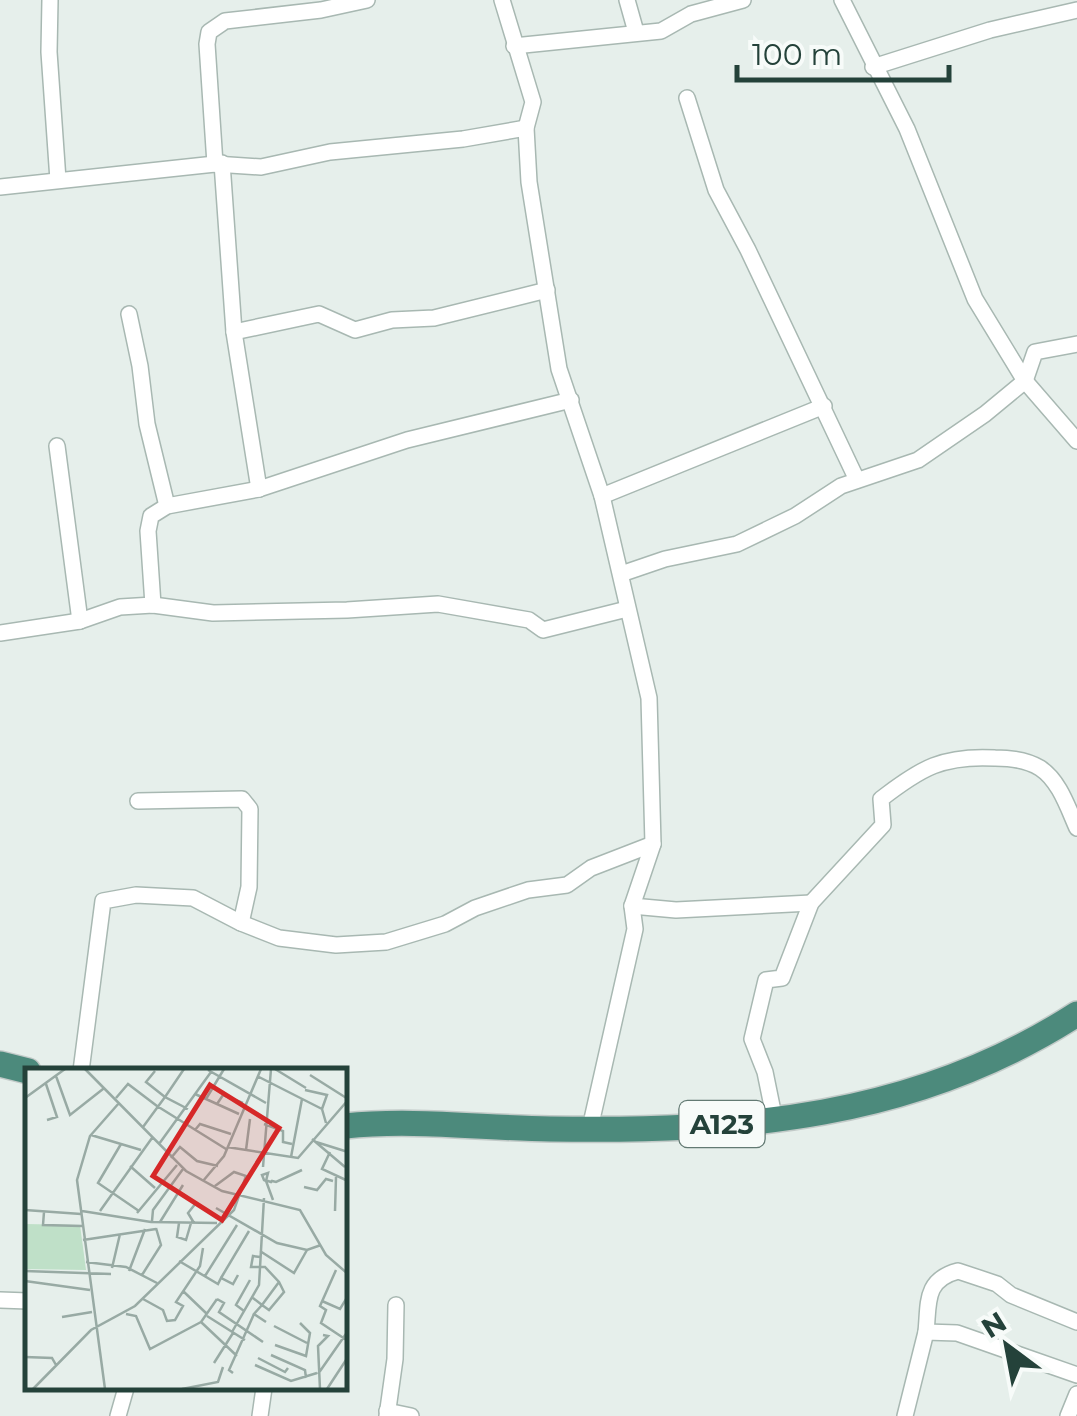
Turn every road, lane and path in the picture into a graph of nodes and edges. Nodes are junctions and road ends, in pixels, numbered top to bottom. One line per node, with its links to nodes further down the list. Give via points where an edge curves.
1 (50, 0): 14 (street)
2 (366, 0): 13 (street, via 226,21 209,32)
3 (502, 0): 9 (street)
4 (626, 0): 8 (street)
5 (744, 0): 8 (street, via 661,30)
6 (842, 0): 10 (street)
7 (1077, 10): 10 (street)
8 (636, 32): 9 (street)
9 (514, 46): 12 (street, via 532,102)
10 (873, 67): 20 (street, via 907,130 975,299)
11 (687, 98): 22 (street, via 716,190)
12 (526, 128): 13 (street, via 261,167); 16 (street)
13 (218, 164): 14 (street); 18 (street)
14 (58, 180): 15 (street)
15 (0, 187)
16 (546, 290): 18 (street, via 355,330 319,314); 21 (street)
17 (129, 314): 28 (street)
18 (234, 332): 26 (street)
19 (1077, 344): 20 (street, via 1035,352)
20 (1025, 381): 23 (street); 25 (street, via 918,460)
21 (570, 400): 26 (street, via 406,440); 27 (street)
22 (824, 406): 25 (street); 27 (street)
23 (1077, 441)
24 (58, 446): 32 (street)
25 (857, 480): 29 (street, via 737,544)
26 (259, 488): 28 (street)
27 (602, 496): 29 (street)
28 (167, 506): 30 (street, via 151,516 148,531)
29 (620, 574): 31 (street)
30 (153, 605): 31 (street, via 213,612 438,604 529,620 543,630); 32 (street, via 120,606)
31 (627, 610): 36 (street, via 649,698)
32 (80, 622): 33 (street)
33 (0, 633)
34 (138, 801): 39 (street, via 242,799 250,809 250,850)
35 (1077, 828): 37 (street, via 1058,786 1042,769 1016,758 963,756 931,764 880,799 884,826)
36 (653, 844): 38 (street); 39 (street, via 591,868 567,885 528,890 386,942 314,944)
37 (810, 903): 38 (street); 44 (street, via 782,978 766,980 752,1039)
38 (632, 906): 46 (street, via 635,929)
39 (241, 923): 42 (street, via 193,898 103,901)
40 (1077, 1014): 44 (highway, A123, via 952,1078 876,1103)
41 (0, 1064): 43 (highway)
42 (81, 1068)
43 (25, 1070)
44 (775, 1121): 46 (highway, A123)
45 (348, 1126): 46 (highway, A123)
46 (590, 1128)
47 (0, 1300): 48 (street)
48 (25, 1302)
49 (396, 1305): 56 (street)
50 (1077, 1322): 51 (street, via 958,1270 936,1280)
51 (926, 1332): 52 (street, via 957,1333); 60 (street)
52 (1077, 1375)
53 (125, 1391): 57 (street)
54 (264, 1391): 58 (street)
55 (1077, 1394): 61 (street)
56 (387, 1413): 59 (street)
57 (118, 1416)
58 (260, 1416)
59 (412, 1416)
60 (905, 1416)
61 (1068, 1416)

